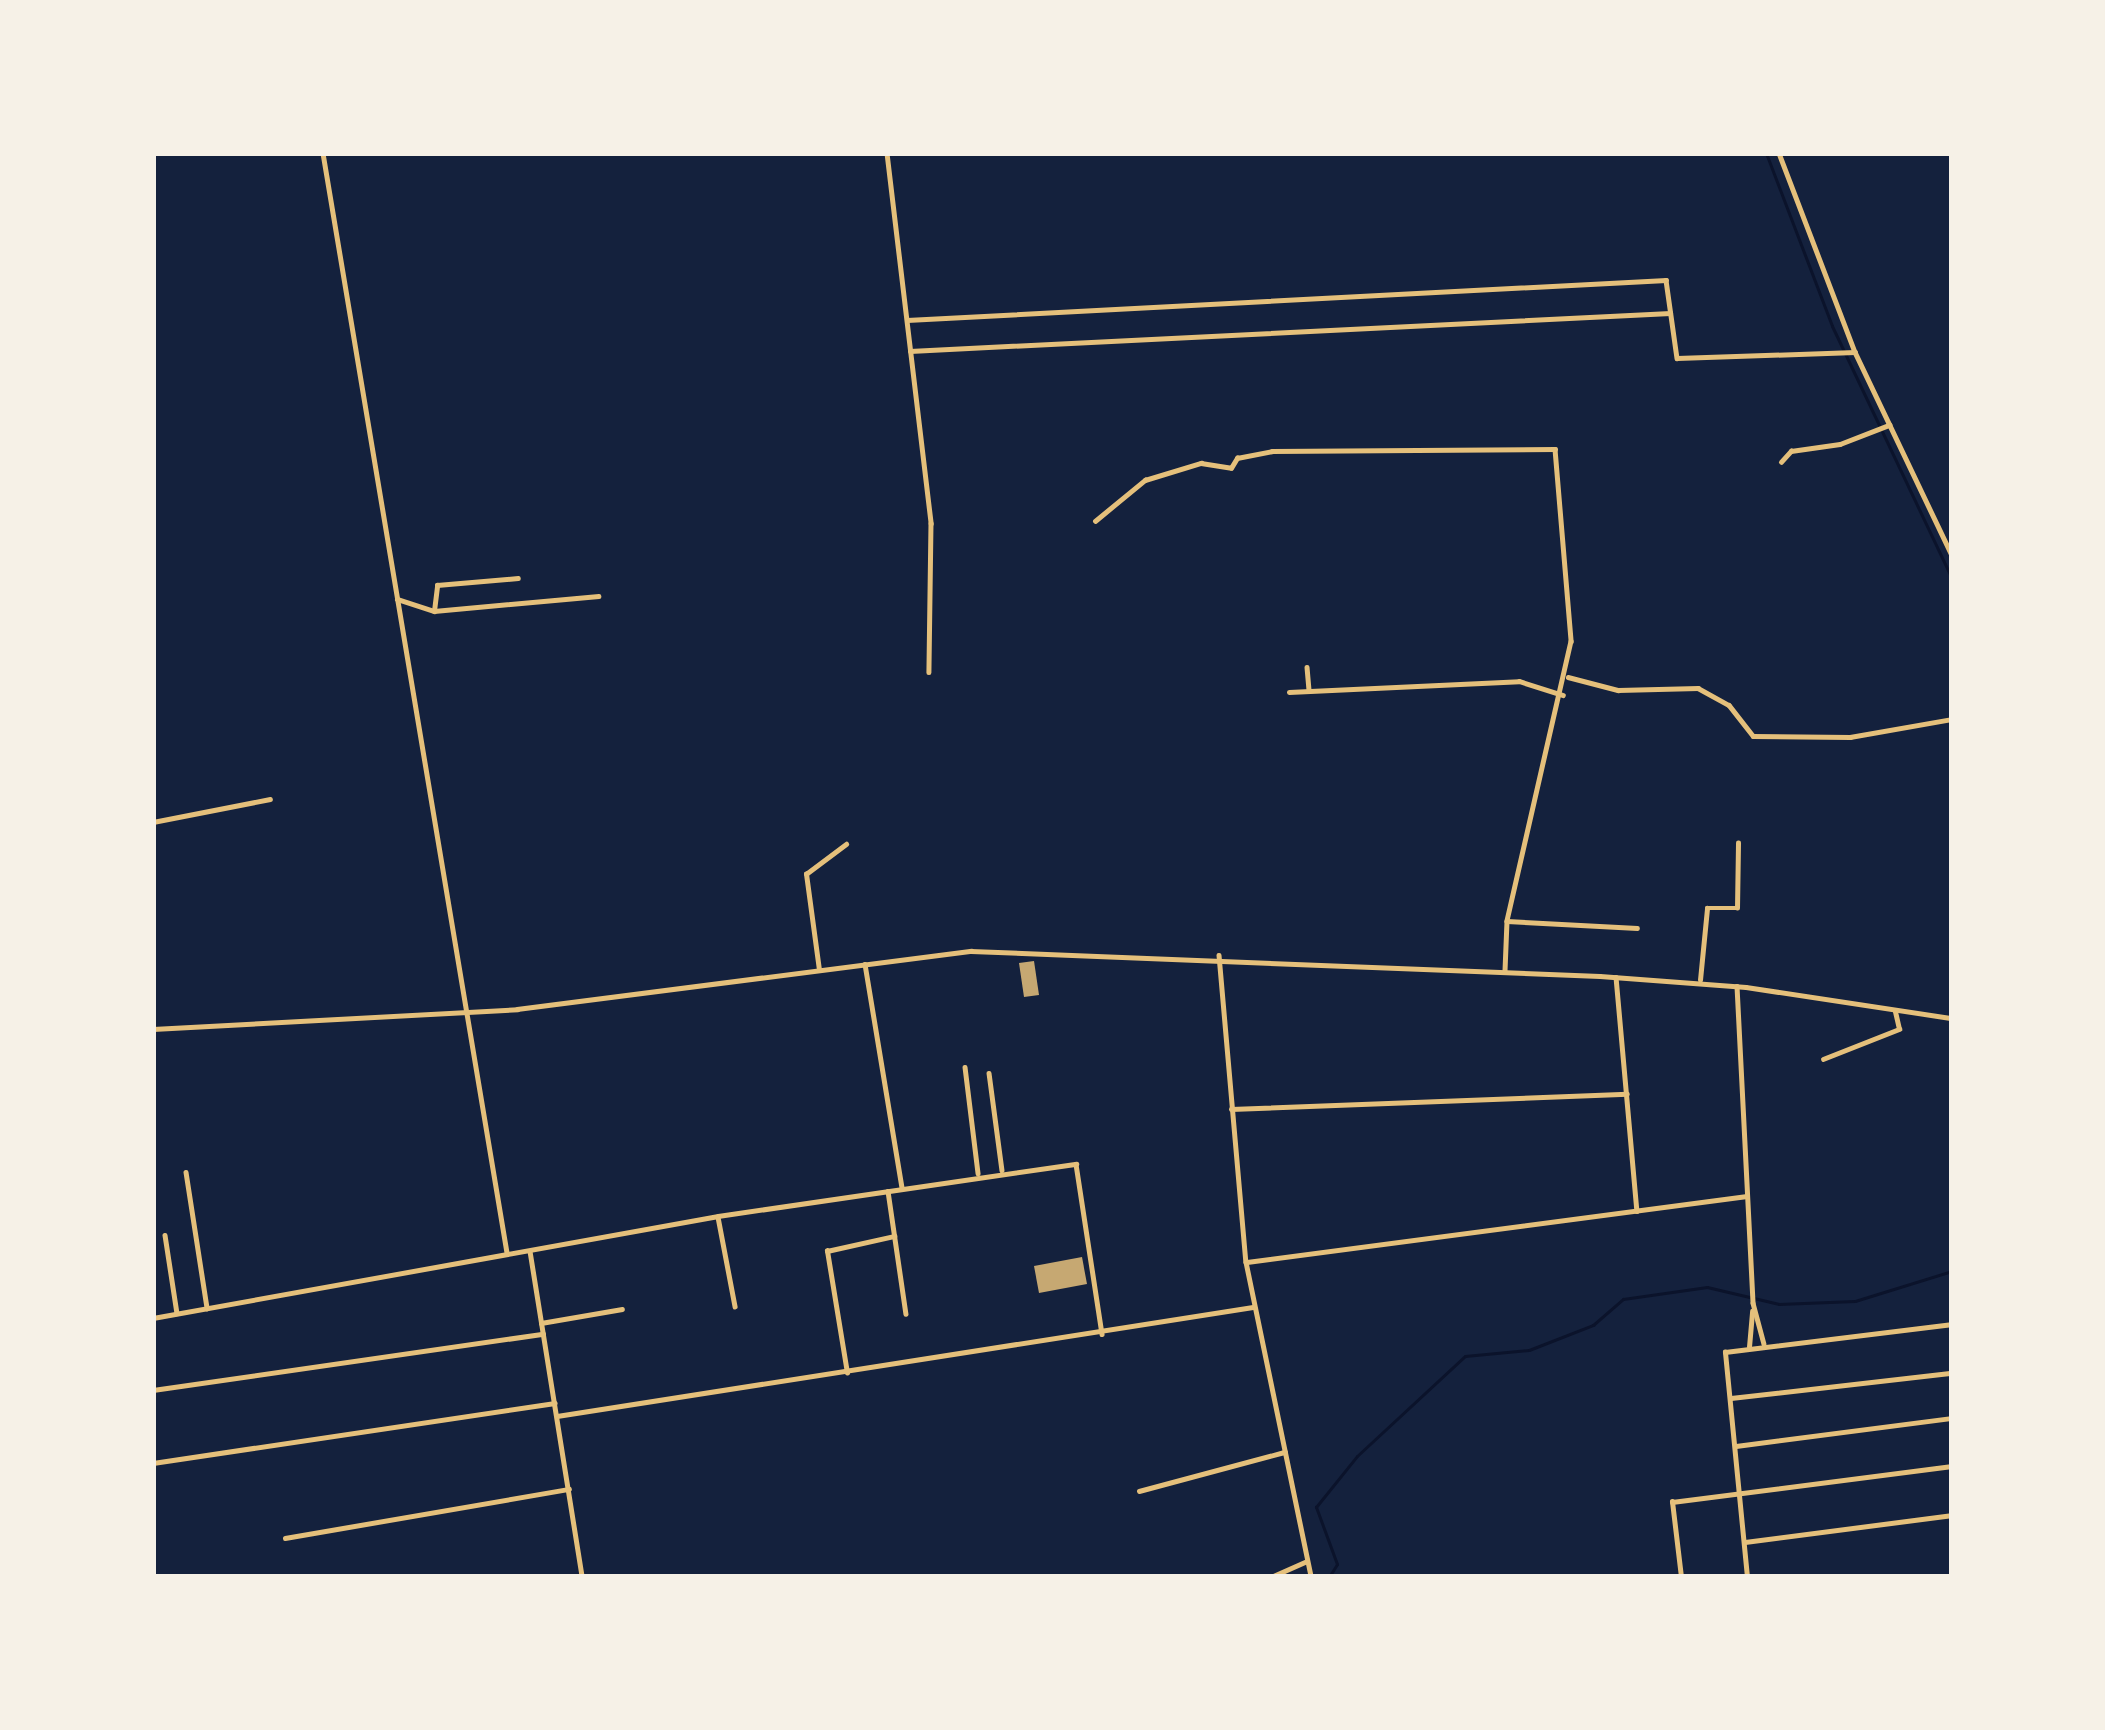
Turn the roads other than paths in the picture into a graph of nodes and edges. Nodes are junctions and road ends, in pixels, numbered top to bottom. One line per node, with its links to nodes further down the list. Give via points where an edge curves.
1 (322, 153): 14 (street)
2 (886, 153): 5 (street)
3 (1779, 153): 7 (street)
4 (1670, 313): 5 (street, via 1666,280); 6 (street); 7 (street, via 1677,358)
5 (907, 320): 6 (street)
6 (910, 351): 17 (street, via 932,523)
7 (1855, 352): 8 (street)
8 (1888, 425): 9 (street, via 1791,451); 11 (street)
9 (1781, 462)
10 (1095, 521): 18 (street, via 1145,480 1201,463 1231,468 1237,458 1273,451 1553,447 1570,579)
11 (1952, 554)
12 (518, 578): 15 (street, via 437,585)
13 (598, 596): 15 (street)
14 (397, 599): 15 (street); 37 (street)
15 (434, 610)
16 (1307, 668): 19 (street)
17 (929, 672)
18 (1568, 677): 21 (street); 22 (street, via 1618,690 1698,688 1730,705 1754,736 1850,737)
19 (1309, 690): 20 (street); 21 (street, via 1519,681)
20 (1289, 692)
21 (1563, 695): 27 (street)
22 (1952, 719)
23 (270, 799): 24 (street)
24 (153, 822)
25 (1738, 843): 34 (street, via 1737,908 1707,908)
26 (846, 844): 31 (street, via 806,874)
27 (1508, 922): 28 (street); 32 (street)
28 (1637, 928)
29 (1219, 955): 30 (street, via 971,951); 32 (street); 44 (street)
30 (865, 964): 31 (street); 48 (street)
31 (819, 970): 37 (street)
32 (1505, 971): 33 (street)
33 (1616, 977): 34 (street); 43 (street)
34 (1700, 983): 35 (street)
35 (1737, 986): 36 (street); 50 (street)
36 (1895, 1011): 38 (street); 40 (street, via 1899,1029)
37 (466, 1013): 39 (street); 56 (street)
38 (1952, 1018)
39 (153, 1029)
40 (1823, 1059)
41 (964, 1066): 47 (street)
42 (989, 1072): 45 (street)
43 (1627, 1094): 44 (street); 51 (street)
44 (1230, 1109): 57 (street)
45 (1002, 1170): 47 (street); 69 (street, via 1076,1164)
46 (186, 1172): 61 (street)
47 (978, 1174): 48 (street)
48 (902, 1188): 49 (street)
49 (888, 1191): 52 (street); 54 (street)
50 (1747, 1196): 51 (street); 58 (street)
51 (1637, 1211): 57 (street)
52 (718, 1216): 55 (street); 59 (street)
53 (165, 1234): 63 (street)
54 (894, 1236): 64 (street); 73 (street, via 827,1251)
55 (530, 1249): 56 (street); 66 (street)
56 (507, 1252): 61 (street)
57 (1246, 1262): 60 (street)
58 (1753, 1303): 70 (street); 71 (street)
59 (735, 1306)
60 (1253, 1307): 69 (street); 80 (street)
61 (207, 1308): 63 (street)
62 (622, 1309): 66 (street)
63 (177, 1313): 65 (street)
64 (906, 1314)
65 (153, 1318)
66 (541, 1323): 68 (street)
67 (1952, 1324): 70 (street)
68 (543, 1334): 74 (street); 76 (street)
69 (1102, 1334): 73 (street)
70 (1764, 1344): 71 (street)
71 (1749, 1347): 75 (street, via 1724,1352)
72 (1952, 1372): 75 (street)
73 (847, 1374): 77 (street)
74 (153, 1390)
75 (1731, 1398): 79 (street)
76 (555, 1403): 77 (street); 81 (street)
77 (557, 1416): 83 (street)
78 (1952, 1418): 79 (street)
79 (1736, 1446): 85 (street)
80 (1285, 1452): 84 (street); 89 (street)
81 (153, 1463)
82 (1952, 1466): 85 (street)
83 (570, 1489): 87 (street); 91 (street)
84 (1138, 1491)
85 (1740, 1495): 88 (street); 94 (street, via 1672,1502)
86 (1952, 1515): 88 (street)
87 (285, 1538)
88 (1745, 1542): 90 (street)
89 (1306, 1562): 92 (street); 93 (street)
90 (1744, 1575)
91 (583, 1577)
92 (1271, 1577)
93 (1310, 1577)
94 (1681, 1577)

